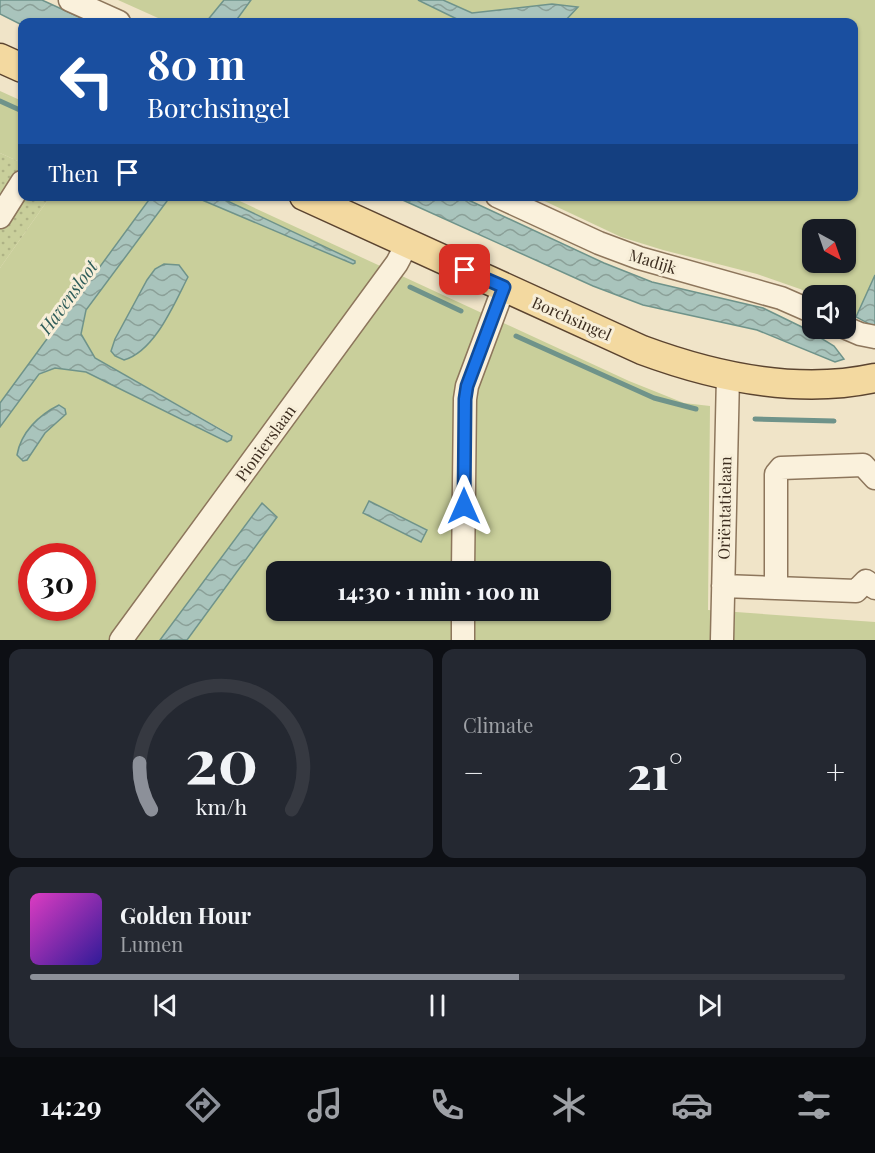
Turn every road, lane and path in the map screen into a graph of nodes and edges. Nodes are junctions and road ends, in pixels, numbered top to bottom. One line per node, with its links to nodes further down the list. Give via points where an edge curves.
1 (70, 0): 2 (street)
2 (110, 18)
3 (0, 58): 4 (main road)
4 (18, 66)
5 (18, 189): 8 (street)
6 (315, 201): 9 (main road, Borchsingel)
7 (508, 201): 11 (street, Madijk, via 639,258 781,297)
8 (0, 218)
9 (407, 244): 10 (main road, Borchsingel); 22 (street, Pionierslaan, via 397,263)
10 (504, 287): 14 (main road, Borchsingel, via 642,350); 17 (street, via 465,399)
11 (802, 307)
12 (856, 332): 13 (street)
13 (875, 337)
14 (728, 376): 15 (main road, Borchsingel, via 770,382); 18 (street, Oriëntatielaan)
15 (869, 382)
16 (875, 478): 19 (street, via 863,465 781,468 776,474)
17 (464, 561)
18 (723, 586): 19 (street); 24 (street, Oriëntatielaan)
19 (776, 588): 20 (street, via 856,591 866,580)
20 (875, 588)
21 (463, 621): 23 (street)
22 (121, 640)
23 (463, 640)
24 (722, 640)

